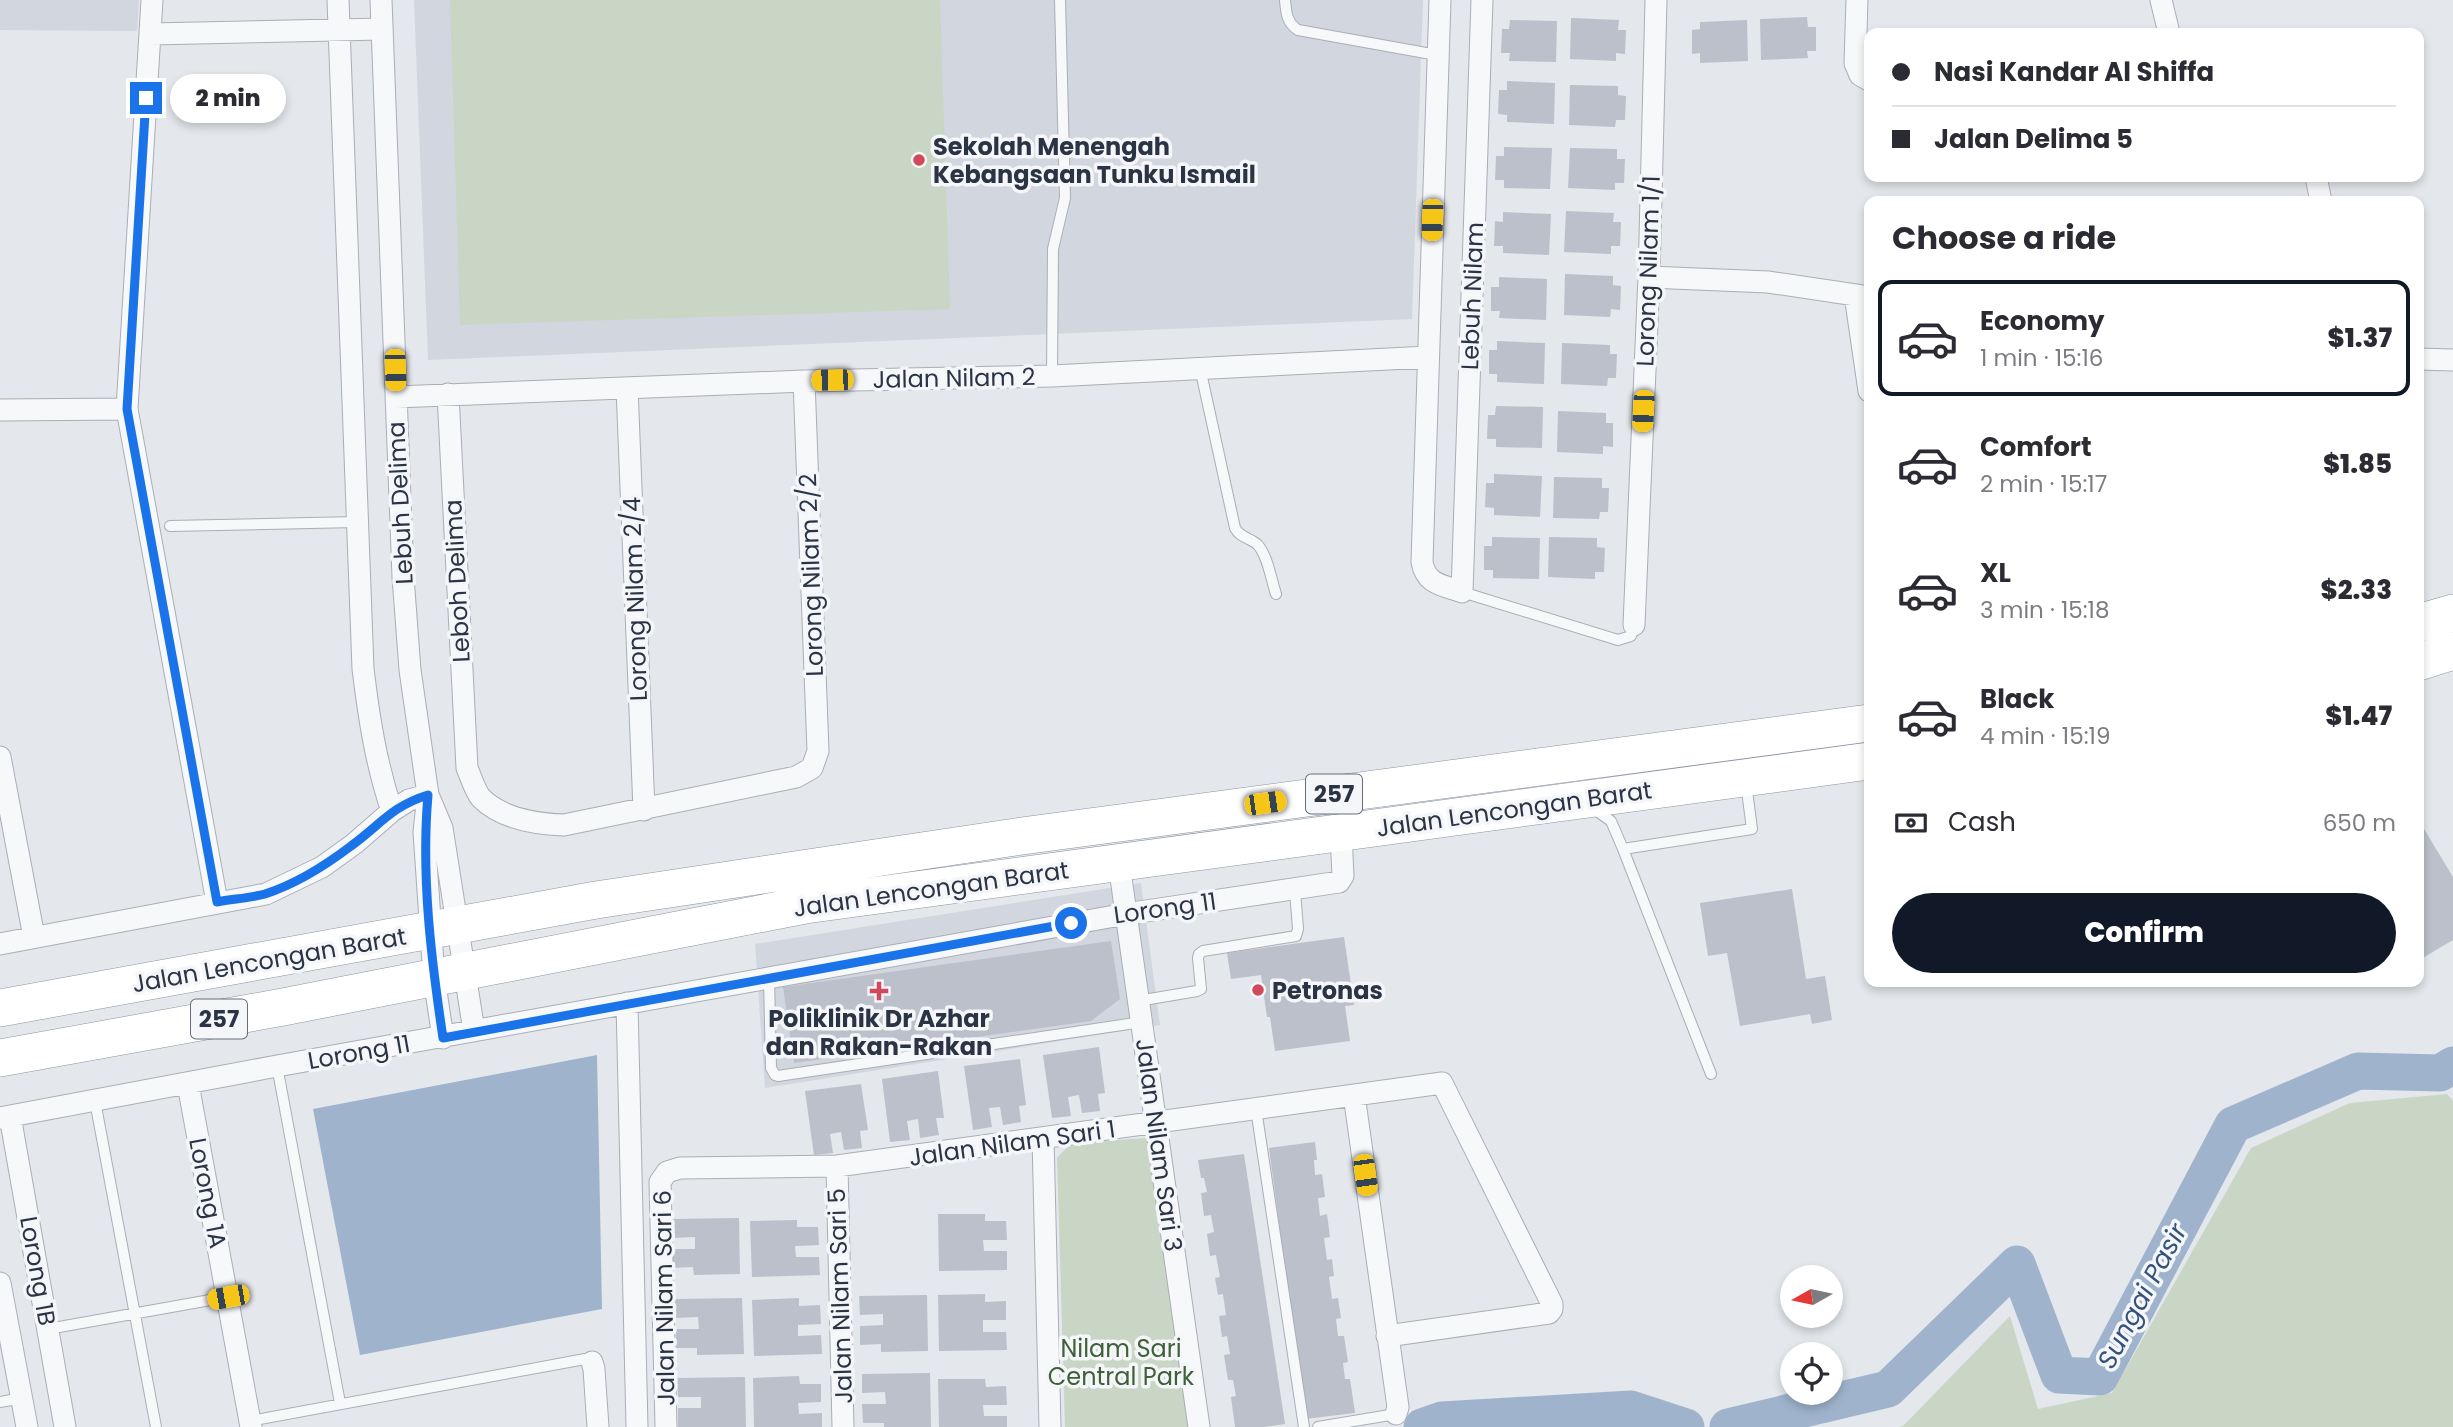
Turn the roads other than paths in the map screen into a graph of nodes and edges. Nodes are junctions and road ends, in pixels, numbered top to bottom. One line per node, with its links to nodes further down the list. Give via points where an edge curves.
1 (152, 0): 14 (street)
2 (338, 0): 13 (street)
3 (381, 0): 12 (street, Lebuh Delima)
4 (1060, 0): 24 (lane, via 1065,198 1053,249)
5 (1285, 0): 15 (lane, via 1287,18 1298,30)
6 (1440, 0): 15 (street)
7 (1482, 0): 33 (street, Lebuh Nilam)
8 (1656, 0): 17 (street, Lorong Nilam 1/1)
9 (1857, 0): 16 (street, via 1855,63)
10 (2161, 0): 11 (street)
11 (2168, 28)
12 (382, 29): 13 (street); 28 (street, Lebuh Delima)
13 (340, 30): 14 (street); 31 (street)
14 (150, 34): 29 (street)
15 (1437, 55): 20 (street)
16 (1864, 77)
17 (1649, 277): 18 (street, via 1768,282); 37 (street, Lorong Nilam 1/1)
18 (1862, 296): 19 (street)
19 (1864, 323)
20 (1428, 357): 23 (street, Jalan Nilam 2); 33 (street, via 1422,562 1431,581)
21 (2424, 359): 22 (street)
22 (2453, 360)
23 (1200, 368): 24 (street, Jalan Nilam 2); 34 (lane, via 1235,528 1257,544)
24 (1052, 376): 25 (street, Jalan Nilam 2)
25 (804, 381): 26 (street, Jalan Nilam 2); 46 (street, Lorong Nilam 2/2, via 817,751 812,768 796,777)
26 (627, 388): 27 (street, Jalan Nilam 2); 46 (street, Lorong Nilam 2/4)
27 (447, 394): 28 (street, Jalan Nilam 2); 46 (street, Leboh Delima, via 467,768 480,797 535,824 565,825)
28 (396, 397): 44 (street, Lebuh Delima, via 408,643)
29 (127, 409): 30 (street); 52 (street)
30 (0, 410)
31 (357, 522): 32 (lane); 47 (street, via 363,669 381,778)
32 (170, 526)
33 (1462, 592): 37 (lane, via 1618,640 1631,636)
34 (1276, 594)
35 (2453, 613): 36 (highway)
36 (2424, 621)
37 (1634, 625)
38 (2453, 651): 39 (highway)
39 (2424, 660)
40 (1864, 724): 54 (highway, Jalan Lencongan Barat / 257, via 1022,836 596,900)
41 (0, 757): 55 (street)
42 (1864, 762): 43 (highway, Jalan Lencongan Barat / 257)
43 (1745, 777): 45 (highway, Jalan Lencongan Barat / 257); 49 (lane, via 1752,829)
44 (428, 795): 47 (street); 54 (street, Lebuh Delima, via 424,832)
45 (1580, 800): 48 (highway, Jalan Lencongan Barat / 257); 49 (lane, via 1611,821)
46 (644, 810)
47 (392, 811): 52 (street, via 322,867 266,894)
48 (1341, 834): 50 (highway, Jalan Lencongan Barat / 257); 51 (street, Lorong 11, via 1343,876 1339,883)
49 (1623, 849): 66 (lane)
50 (1119, 864): 53 (street, Jalan Nilam Sari 3); 57 (highway, Jalan Lencongan Barat / 257, via 805,905)
51 (1295, 890): 53 (street, Lorong 11); 61 (lane, via 1296,936 1203,951 1198,958 1201,989)
52 (217, 902): 55 (street)
53 (1126, 914): 58 (street, Lorong 11); 61 (street, Jalan Nilam Sari 3)
54 (444, 929): 57 (street); 57 (street); 60 (highway, Jalan Lencongan Barat / 257)
55 (34, 937): 56 (street)
56 (0, 944)
57 (449, 975): 62 (street); 63 (street); 64 (highway, Jalan Lencongan Barat / 257)
58 (769, 978): 59 (street, Lorong 11); 61 (lane, via 771,1068 778,1076)
59 (627, 1003): 62 (street, Lorong 11); 91 (street)
60 (0, 1008)
61 (1140, 1011): 72 (street, Jalan Nilam Sari 3)
62 (474, 1031): 63 (street, Lorong 11)
63 (443, 1038): 65 (street, Lorong 11)
64 (0, 1058)
65 (277, 1066): 67 (street, Lorong 11); 84 (lane)
66 (1711, 1074)
67 (188, 1084): 69 (street, Lorong 11); 76 (street, Lorong 1A)
68 (1354, 1095): 70 (street, Jalan Nilam Sari 1); 80 (street); 80 (street, Jalan Nilam Sari 1, via 1442,1083 1552,1307 1549,1313)
69 (95, 1101): 71 (street, Lorong 11); 78 (lane)
70 (1256, 1109): 72 (street, Jalan Nilam Sari 1); 96 (lane)
71 (5, 1117): 79 (street, Lorong 1B)
72 (1158, 1123): 73 (street, Jalan Nilam Sari 1); 95 (street, Jalan Nilam Sari 3)
73 (1043, 1138): 74 (street, Jalan Nilam Sari 1); 94 (street)
74 (837, 1166): 92 (street, Jalan Nilam Sari 6, via 680,1168 667,1172 660,1182); 93 (street, Jalan Nilam Sari 5)
75 (0, 1283): 77 (street)
76 (228, 1297): 78 (lane); 86 (street, Lorong 1A)
77 (2, 1305): 82 (street)
78 (135, 1313): 79 (lane); 89 (lane)
79 (48, 1329): 88 (street, Lorong 1B)
80 (1387, 1336): 85 (street)
81 (592, 1362): 84 (lane, via 585,1359); 90 (street)
82 (22, 1398): 83 (lane); 87 (street)
83 (0, 1402)
84 (340, 1404): 86 (lane)
85 (1396, 1414): 97 (lane)
86 (251, 1424)
87 (27, 1427)
88 (65, 1427)
89 (156, 1427)
90 (598, 1427)
91 (638, 1427)
92 (666, 1427)
93 (844, 1427)
94 (1049, 1427)
95 (1199, 1427)
96 (1304, 1427)
97 (1318, 1427)

